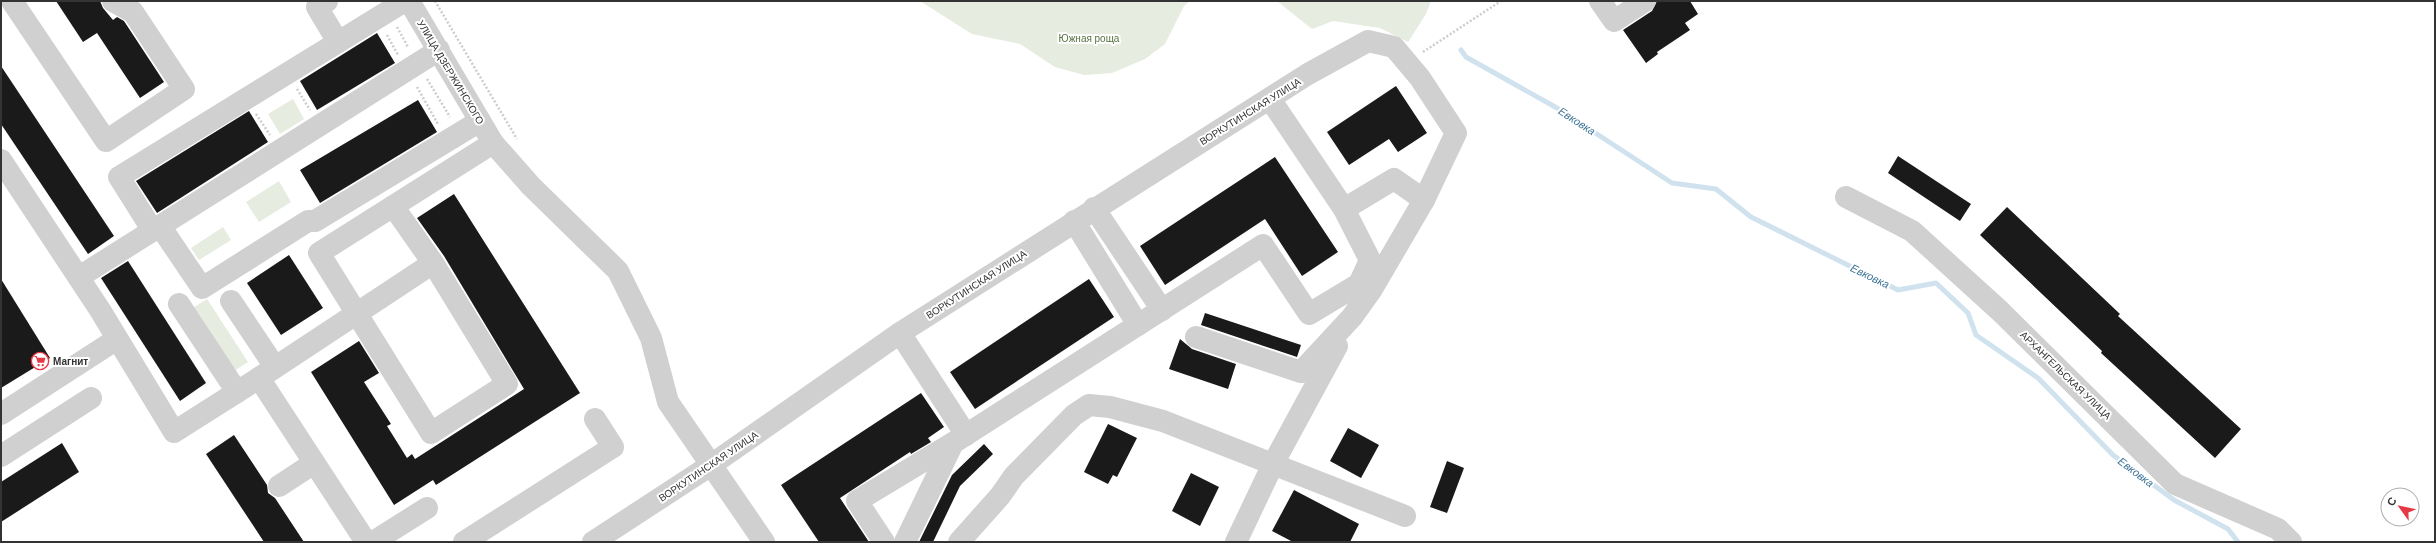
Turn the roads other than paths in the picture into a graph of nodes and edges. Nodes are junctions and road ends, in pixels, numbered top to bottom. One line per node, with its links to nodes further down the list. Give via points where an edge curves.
1 (12, 1): 2 (street, via 106,141 184,89 133,12)
2 (113, 1)
3 (327, 1): 8 (street, via 317,7)
4 (405, 1): 8 (street)
5 (409, 1): 9 (street, УЛИЦА ДЗЕРЖИНСКОГО)
6 (1600, 1): 7 (street, via 1614,21)
7 (1645, 1)
8 (338, 42): 20 (street, via 119,177)
9 (439, 50): 11 (street, УЛИЦА ДЗЕРЖИНСКОГО); 20 (street)
10 (1270, 98): 15 (street, ВОРКУТИНСКАЯ УЛИЦА, via 1368,41 1394,47 1420,78 1456,133); 17 (street, ВОРКУТИНСКАЯ УЛИЦА); 18 (street)
11 (480, 121): 12 (street, УЛИЦА ДЗЕРЖИНСКОГО); 20 (street, via 322,217 308,221 202,288)
12 (498, 148): 16 (street); 41 (street, УЛИЦА ДЗЕРЖИНСКОГО, via 531,186 618,271 651,338 668,402)
13 (1, 160): 23 (street)
14 (1846, 197): 55 (street, АРХАНГЕЛЬСКАЯ УЛИЦА, via 1912,231 2000,311 2175,484 2278,529)
15 (1424, 200): 18 (street, via 1394,179); 21 (street)
16 (393, 206): 22 (street); 27 (street, via 319,253)
17 (1094, 208): 19 (street, ВОРКУТИНСКАЯ УЛИЦА); 26 (street)
18 (1344, 210): 21 (street)
19 (1074, 222): 29 (street); 30 (street, ВОРКУТИНСКАЯ УЛИЦА)
20 (157, 228): 23 (street)
21 (1378, 261): 26 (street, via 1359,284 1309,314 1263,246); 28 (street)
22 (433, 263): 27 (street); 27 (street, via 507,384 431,433)
23 (79, 278): 32 (street)
24 (231, 301): 33 (street)
25 (179, 304): 34 (street)
26 (1162, 310): 29 (street)
27 (356, 313): 33 (street)
28 (1352, 317): 31 (street, via 1301,372); 42 (street)
29 (1138, 325): 38 (street)
30 (900, 334): 38 (street); 41 (street, ВОРКУТИНСКАЯ УЛИЦА)
31 (1196, 337)
32 (117, 339): 34 (street, via 174,432); 36 (street)
33 (266, 372): 34 (street); 40 (street)
34 (237, 392)
35 (91, 398): 39 (street)
36 (2, 412)
37 (595, 419): 48 (street, via 613,447)
38 (959, 439): 51 (street, via 857,501); 52 (street)
39 (1, 456)
40 (314, 462): 43 (street); 46 (street)
41 (711, 464): 49 (street, ВОРКУТИНСКАЯ УЛИЦА); 50 (street, УЛИЦА ДЗЕРЖИНСКОГО)
42 (1273, 464): 45 (street); 53 (street, via 1163,421 1110,407 1089,405 1074,415 1014,476 1000,496); 54 (street)
43 (279, 486)
44 (427, 508): 47 (street)
45 (1405, 516)
46 (366, 542)
47 (373, 542)
48 (464, 542)
49 (593, 542)
50 (764, 542)
51 (884, 542)
52 (905, 542)
53 (959, 542)
54 (1236, 542)
55 (2291, 542)

